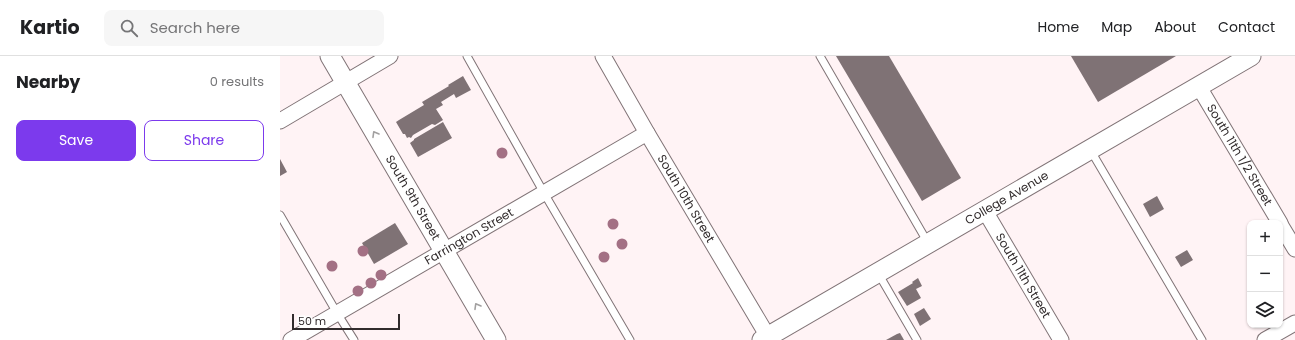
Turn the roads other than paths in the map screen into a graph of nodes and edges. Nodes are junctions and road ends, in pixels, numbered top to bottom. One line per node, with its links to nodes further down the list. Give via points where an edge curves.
1 (330, 56): 7 (street, South 9th Street)
2 (390, 56): 7 (street)
3 (467, 56): 12 (lane)
4 (603, 56): 10 (street, South 10th Street)
5 (820, 56): 17 (lane)
6 (1251, 56): 8 (street, College Avenue)
7 (345, 82): 9 (street); 19 (street, South 9th Street, one-way to 7)
8 (1199, 87): 11 (street, College Avenue); 15 (street, South 11th 1/2 Street)
9 (280, 120)
10 (647, 133): 12 (street, Farrington Street); 23 (street, South 10th Street)
11 (1090, 150): 13 (street, College Avenue); 30 (lane)
12 (544, 193): 19 (street, Farrington Street); 27 (lane)
13 (985, 211): 17 (street, College Avenue); 29 (street, South 11th Street)
14 (280, 215): 21 (lane)
15 (1278, 220)
16 (1283, 228): 18 (street, South 11th 1/2 Street)
17 (928, 244): 20 (street, College Avenue)
18 (1295, 249)
19 (444, 252): 21 (street, Farrington Street); 26 (street, South 9th Street, one-way to 19)
20 (878, 273): 23 (street, College Avenue); 28 (lane)
21 (337, 313): 24 (street, Farrington Street); 25 (lane)
22 (1295, 323): 31 (street)
23 (767, 339)
24 (291, 340)
25 (354, 340)
26 (496, 340)
27 (630, 340)
28 (917, 340)
29 (1061, 340)
30 (1202, 340)
31 (1265, 340)

